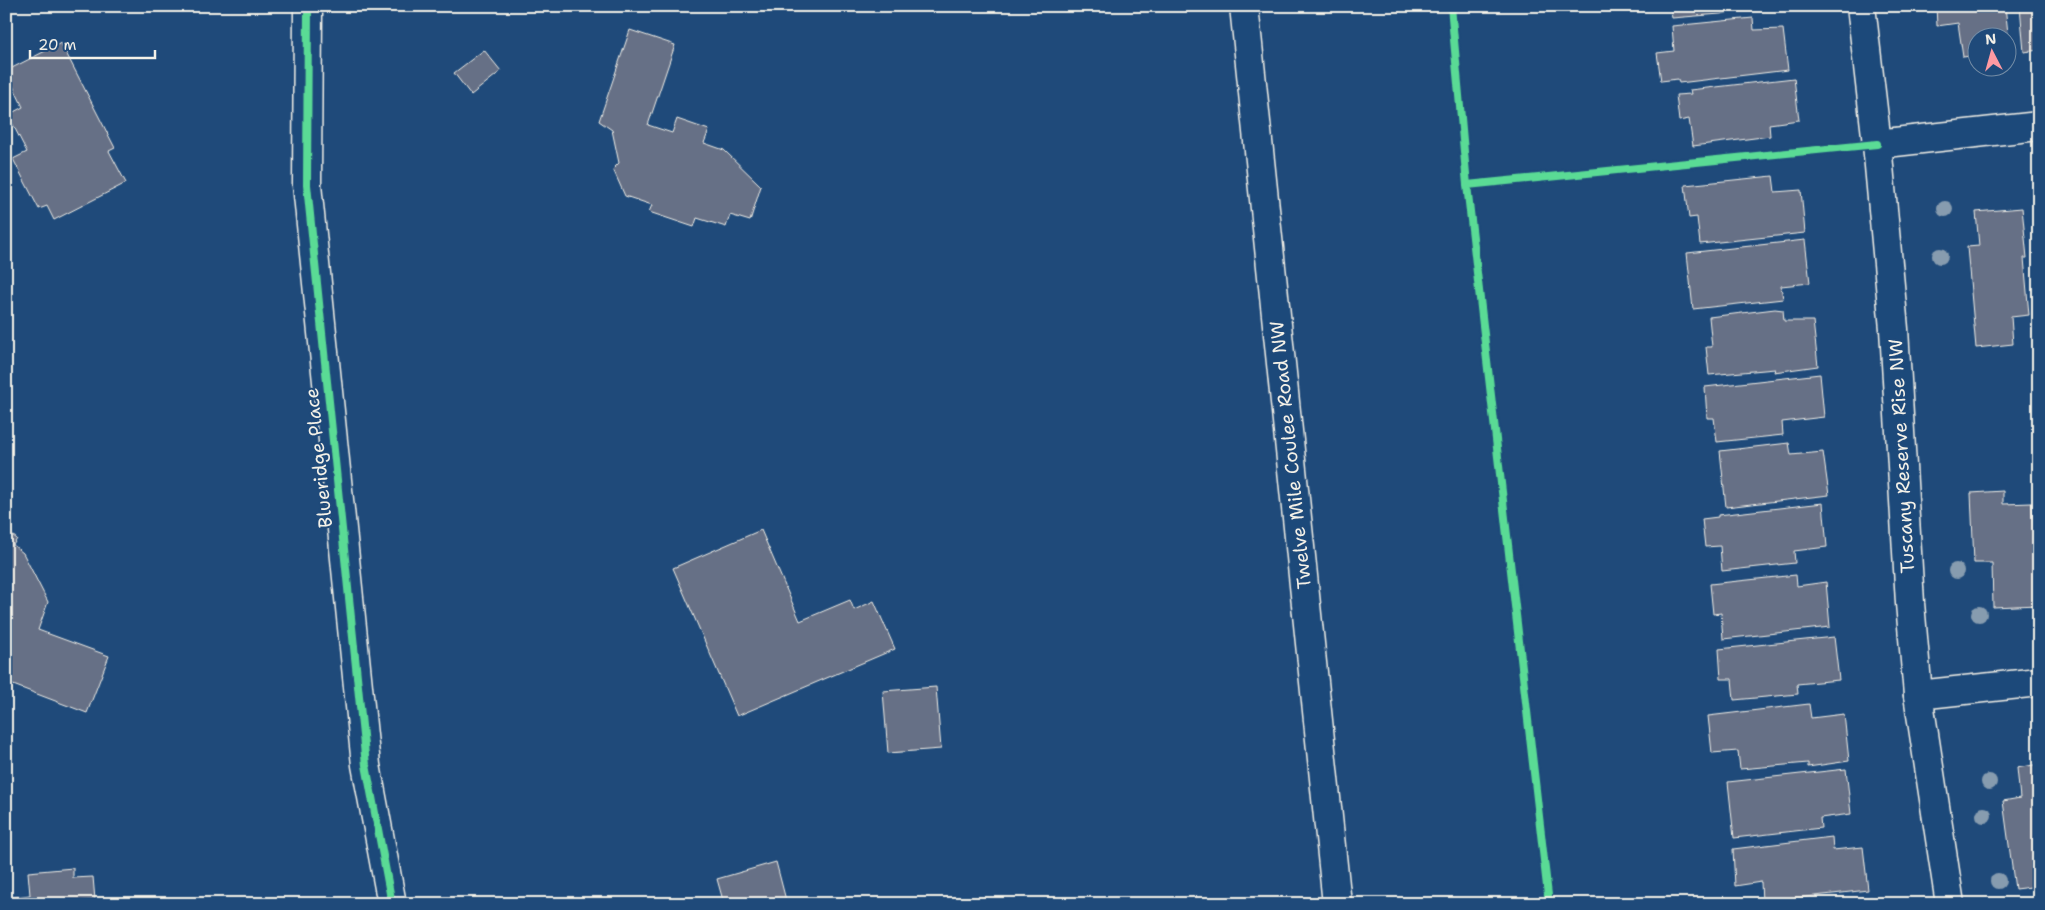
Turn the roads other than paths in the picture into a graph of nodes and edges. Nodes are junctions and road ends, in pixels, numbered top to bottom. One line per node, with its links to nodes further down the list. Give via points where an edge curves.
1 (308, 6): 8 (street, Blueridge Place, via 307,185 366,765)
2 (1244, 6): 9 (street, Twelve Mile Coulee Road NW)
3 (1861, 6): 5 (street, Tuscany Reserve Rise NW)
4 (2039, 126): 5 (street)
5 (1877, 144): 7 (street, Tuscany Reserve Rise NW, via 1894,329)
6 (2039, 682): 7 (street)
7 (1918, 695): 10 (street, Tuscany Reserve Rise NW)
8 (392, 904)
9 (1337, 904)
10 (1950, 904)

